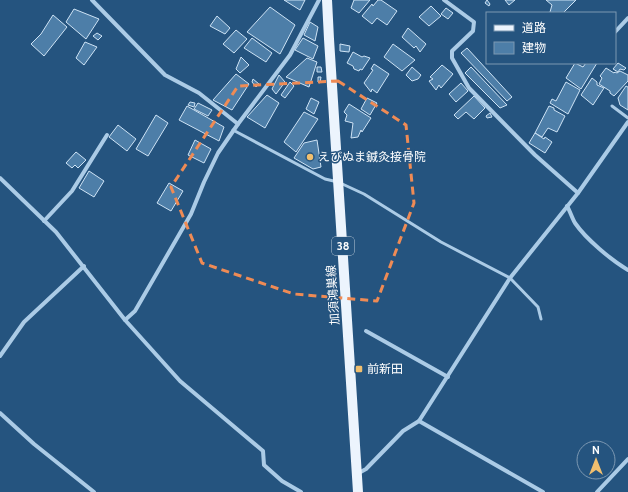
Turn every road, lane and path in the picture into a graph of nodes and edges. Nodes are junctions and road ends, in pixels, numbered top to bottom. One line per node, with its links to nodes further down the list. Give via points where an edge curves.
1 (92, 0): 10 (street, via 165,75 199,93)
2 (319, 0): 10 (street, via 290,55)
3 (327, 0): 14 (main road, 加須鴻巣線 / 38)
4 (444, 0): 15 (street, via 474,22 473,31 452,50 452,58 469,88 535,155)
5 (628, 18): 6 (street)
6 (616, 31)
7 (612, 106): 8 (lane)
8 (628, 118)
9 (628, 122): 15 (street)
10 (238, 124): 11 (street)
11 (233, 130): 14 (lane, via 325,179); 22 (street, via 218,153 191,214 155,278 135,311)
12 (107, 136): 17 (street, via 72,191)
13 (0, 178): 17 (street)
14 (338, 182): 20 (lane, via 364,194 441,242); 29 (main road, 加須鴻巣線 / 38)
15 (578, 193): 16 (street)
16 (567, 206): 19 (street, via 575,222 594,244); 20 (street)
17 (44, 221): 18 (street)
18 (84, 266): 22 (street); 24 (street, via 24,322)
19 (628, 270)
20 (510, 278): 21 (lane, via 538,307); 25 (street)
21 (541, 319)
22 (125, 320): 31 (street, via 180,381 263,451 264,465 282,481)
23 (366, 331): 25 (street)
24 (0, 356)
25 (448, 377): 27 (street)
26 (0, 413): 30 (street)
27 (419, 421): 29 (street, via 403,432 366,469); 33 (street)
28 (628, 459): 34 (street)
29 (357, 474): 32 (main road, 加須鴻巣線 / 38)
30 (94, 492)
31 (301, 492)
32 (358, 492)
33 (543, 492)
34 (597, 492)

